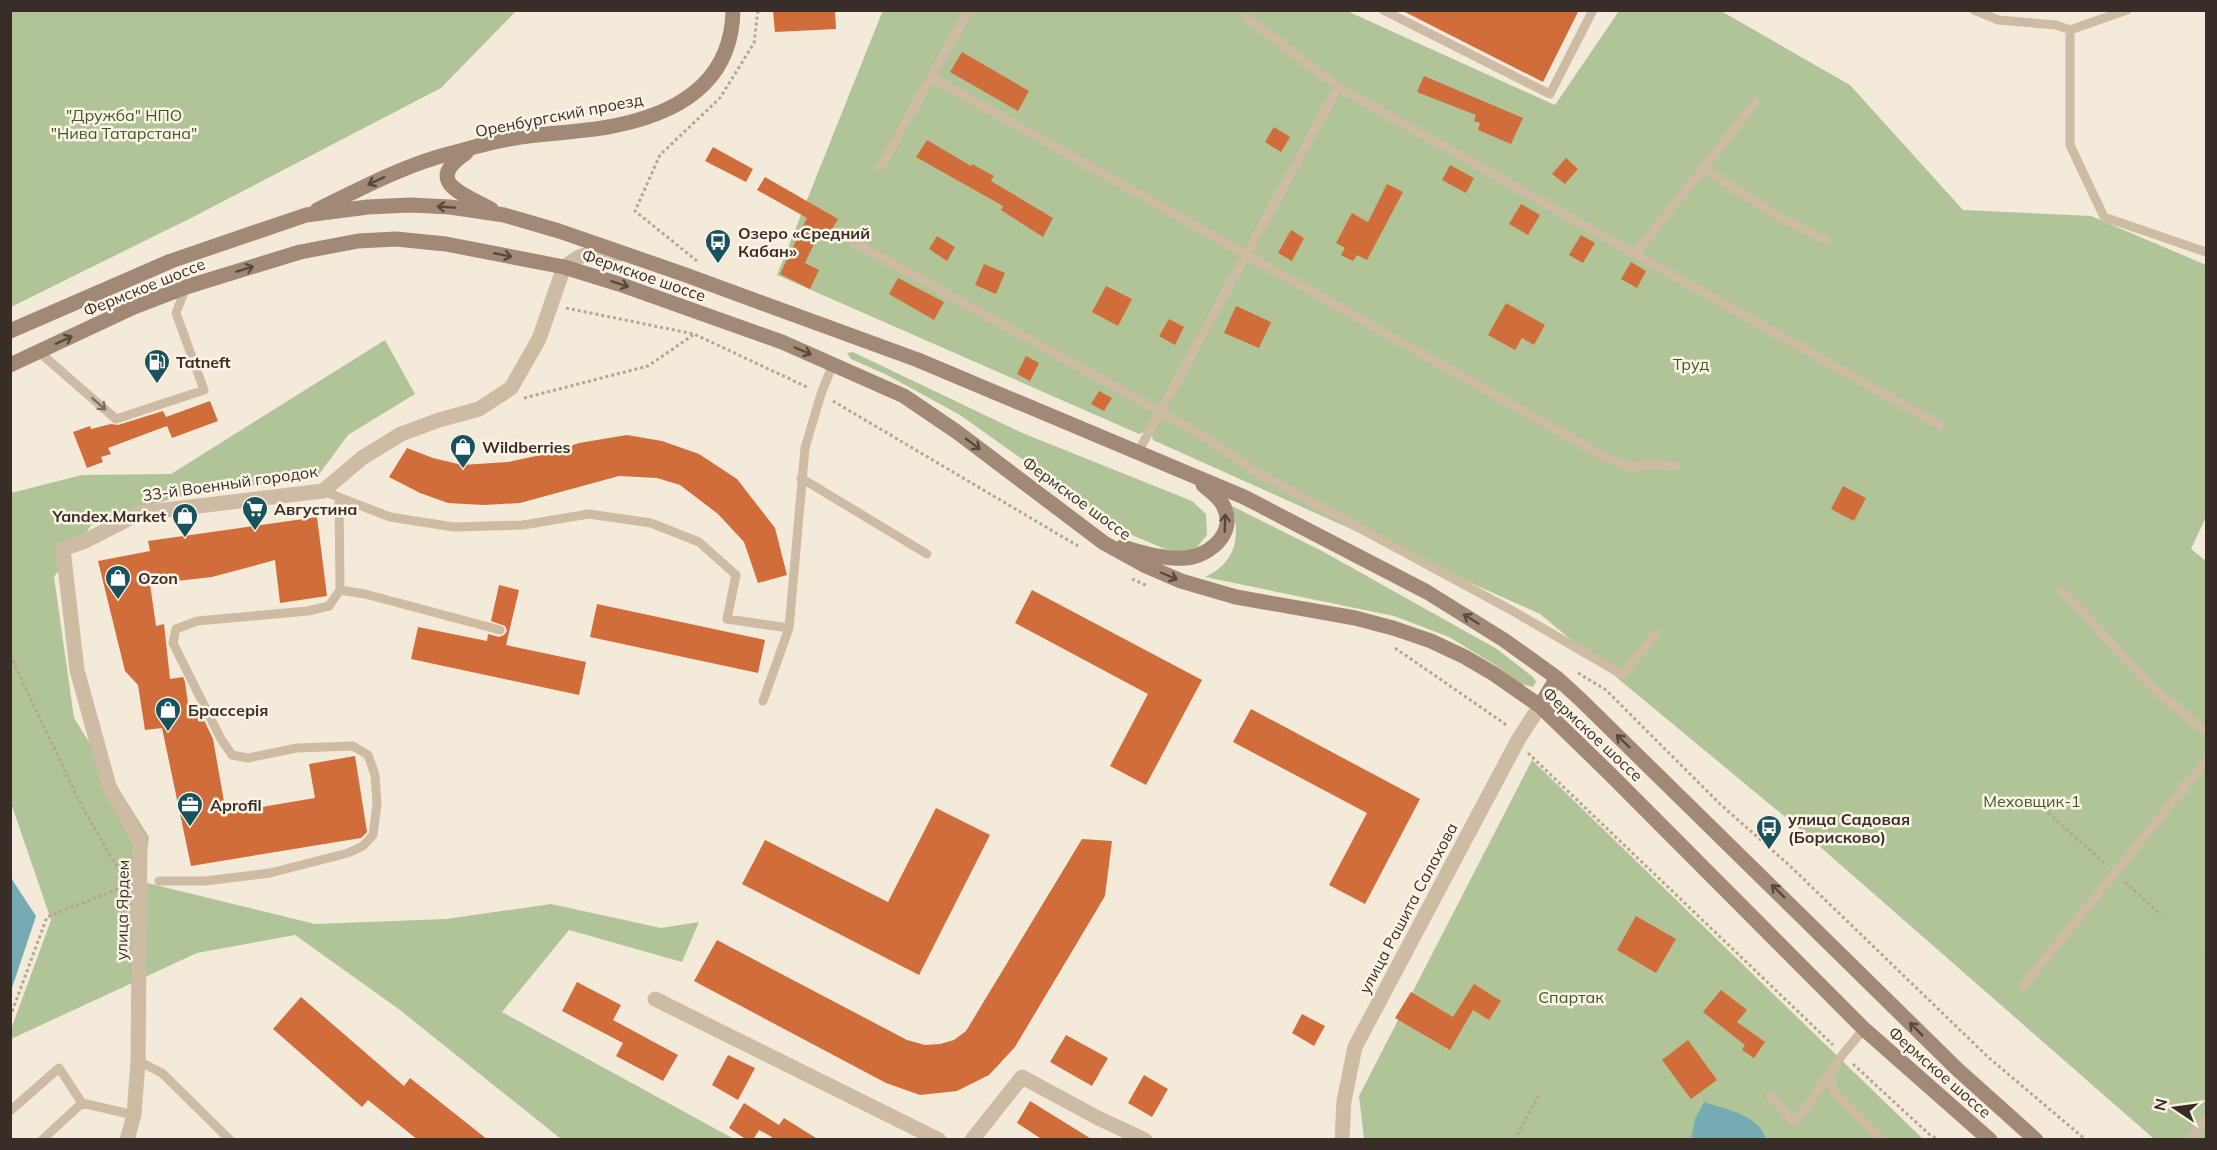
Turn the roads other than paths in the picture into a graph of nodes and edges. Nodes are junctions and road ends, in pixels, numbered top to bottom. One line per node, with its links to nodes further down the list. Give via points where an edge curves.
1 (733, 10): 12 (main road, Оренбургский проезд, via 733,28 712,77 694,94 663,113 617,125 509,139)
2 (969, 10): 9 (lane)
3 (1383, 10): 4 (lane, via 1550,94)
4 (1593, 10)
5 (1974, 10): 8 (lane, via 1998,20 2056,25)
6 (2127, 10): 8 (lane)
7 (1247, 18): 10 (lane)
8 (2070, 30): 19 (lane, via 2070,145 2104,217)
9 (931, 77): 13 (lane); 22 (lane)
10 (1338, 87): 21 (lane); 22 (lane)
11 (1756, 102): 14 (lane)
12 (471, 149): 15 (main road, Оренбургский проезд, one-way to 15, via 381,179); 16 (main road, Фермское шоссе, via 452,162 446,176 448,183)
13 (881, 166)
14 (1703, 168): 17 (lane, via 1783,219); 21 (lane)
15 (306, 215): 16 (main road, Фермское шоссе, one-way to 15, via 410,205); 25 (main road, Фермское шоссе, via 171,261)
16 (504, 215): 20 (main road, Фермское шоссе)
17 (1826, 240)
18 (855, 243): 29 (lane)
19 (2206, 252)
20 (623, 254): 23 (street, via 593,253); 31 (main road, Фермское шоссе, via 918,360)
21 (1635, 254): 30 (lane)
22 (1246, 255): 29 (lane); 32 (lane, via 1607,458 1633,468 1643,464)
23 (564, 267): 24 (main road, Фермское шоссе, one-way to 23, via 300,252 358,241 446,243); 27 (main road, Фермское шоссе, one-way to 27, via 703,313); 35 (street, 33-й Военный городок, via 539,339 511,388 479,409 400,434 362,458)
24 (186, 287): 26 (main road, Фермское шоссе, one-way to 24); 26 (lane, one-way to 24, via 116,419 204,390 176,313)
25 (10, 331)
26 (39, 352): 28 (main road, Фермское шоссе)
27 (834, 364): 34 (lane, via 805,448); 37 (main road, Фермское шоссе, one-way to 37, via 904,396)
28 (10, 365)
29 (1160, 412): 31 (lane); 44 (lane, via 1256,472 1623,675)
30 (1941, 426)
31 (1138, 452): 33 (main road, Фермское шоссе)
32 (1676, 466)
33 (1192, 475): 37 (main road, one-way to 33, via 1185,558 1217,546 1227,520 1224,506); 45 (main road, Фермское шоссе, one-way to 33, via 1427,592 1244,497)
34 (801, 478): 39 (lane); 42 (lane)
35 (323, 491): 36 (lane); 38 (street, 33-й Военный городок, via 140,513)
36 (339, 497): 40 (lane); 42 (lane, via 390,517 454,527 523,525 589,514 651,523 699,543 736,575 727,619)
37 (1104, 543): 47 (main road, Фермское шоссе, one-way to 47, via 1181,581 1236,597 1365,621 1431,641 1465,657)
38 (63, 549): 54 (street, улица Ярдем, via 77,670 109,786 140,843)
39 (927, 554)
40 (340, 590): 43 (lane); 50 (lane, via 329,606 308,612 197,621 176,629 173,643 232,755 248,758 297,748 353,746 368,755 375,775 374,836 348,854 270,873 205,881)
41 (2062, 591): 48 (lane, via 2154,689)
42 (789, 628): 46 (lane)
43 (500, 630)
44 (1656, 633)
45 (1557, 678): 47 (main road); 70 (main road, Фермское шоссе, one-way to 45, via 1957,1069)
46 (763, 701)
47 (1539, 706): 53 (main road, Фермское шоссе); 67 (street, улица Рашита Салахова, via 1355,1047 1344,1101)
48 (2206, 732)
49 (2206, 761): 51 (lane)
50 (159, 881)
51 (2023, 986)
52 (655, 999): 64 (street)
53 (1864, 1029): 55 (lane); 69 (main road, Фермское шоссе)
54 (138, 1061): 59 (street, улица Ярдем); 63 (lane, via 162,1073)
55 (1829, 1076): 56 (lane, via 1793,1121); 68 (lane, via 1835,1093)
56 (1770, 1096)
57 (82, 1103): 58 (lane, via 60,1068); 59 (lane); 61 (lane)
58 (10, 1111)
59 (134, 1115): 62 (street, улица Ярдем)
60 (2206, 1118): 71 (lane)
61 (42, 1140)
62 (127, 1140)
63 (230, 1140)
64 (939, 1140)
65 (972, 1140): 66 (street, via 1022,1077)
66 (1145, 1140)
67 (1342, 1140)
68 (1882, 1140)
69 (1990, 1140)
70 (2036, 1140)
71 (2190, 1140)

